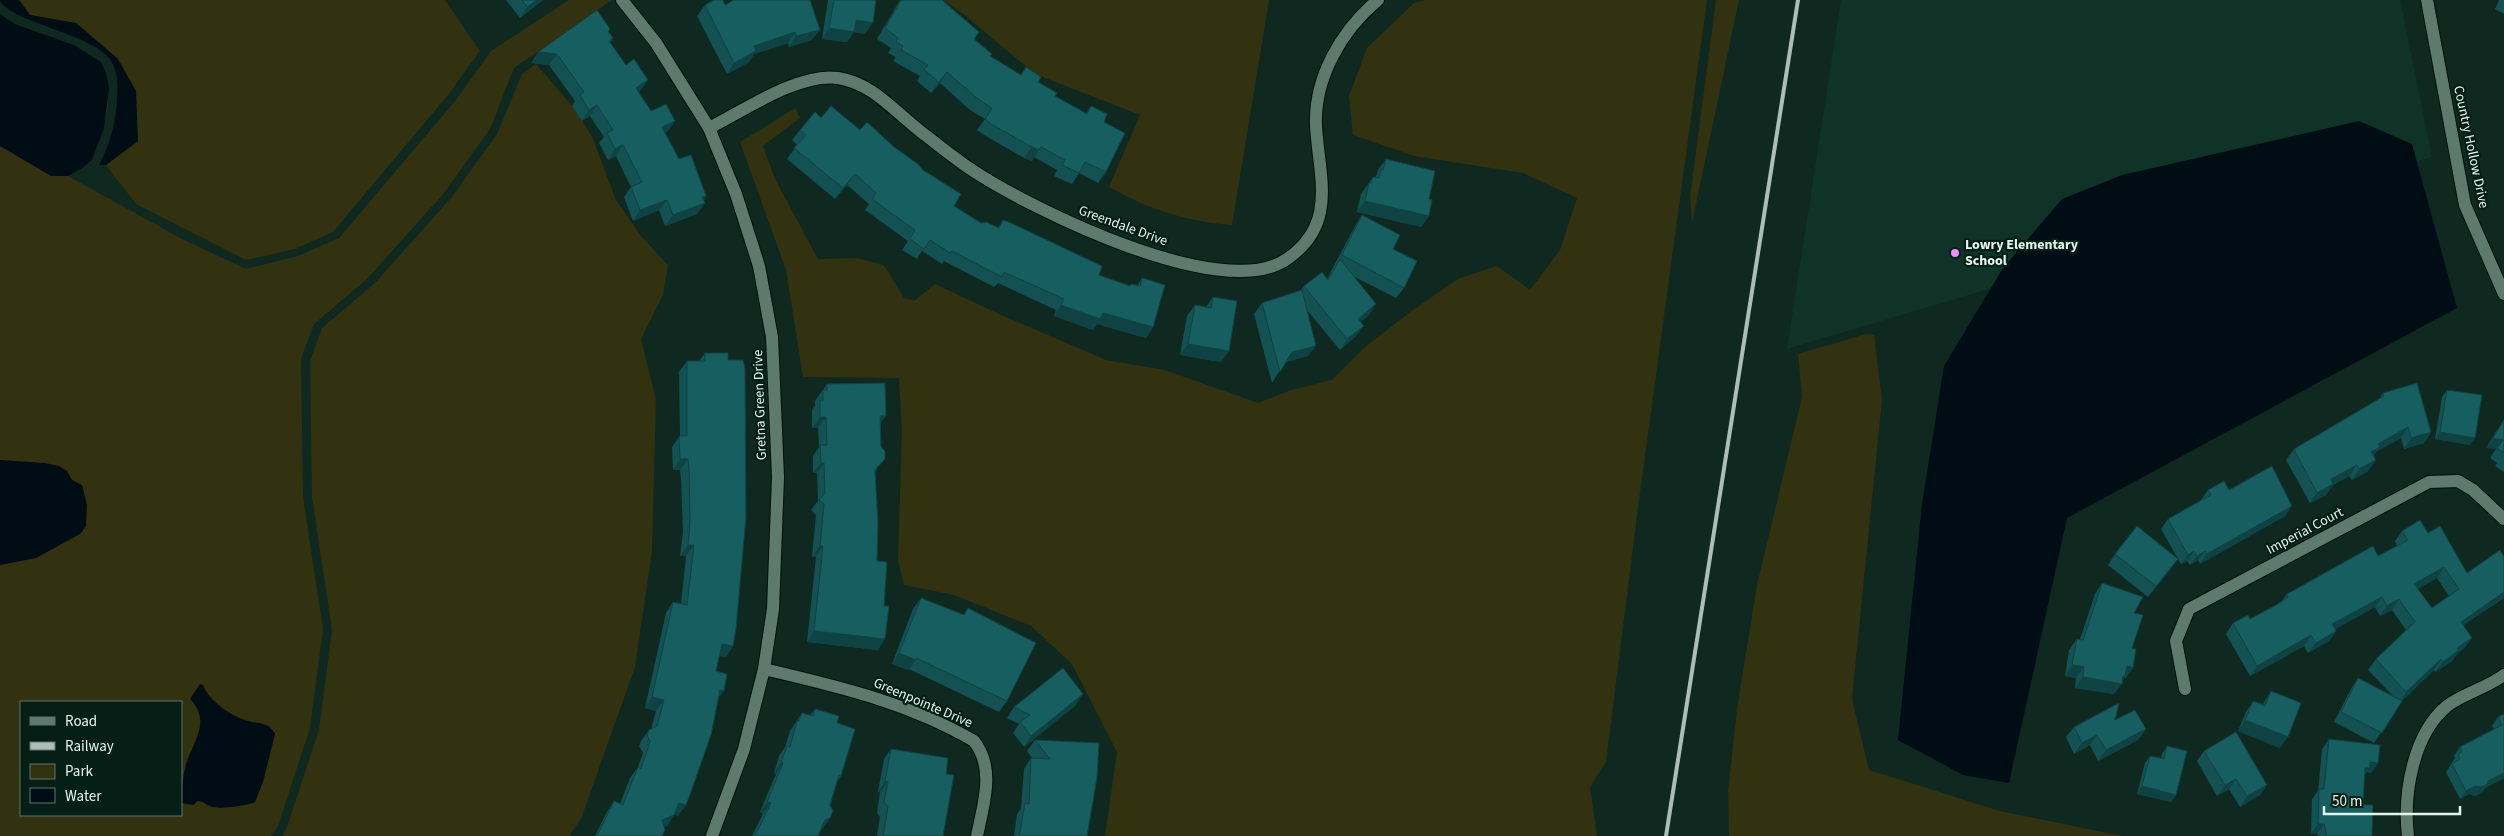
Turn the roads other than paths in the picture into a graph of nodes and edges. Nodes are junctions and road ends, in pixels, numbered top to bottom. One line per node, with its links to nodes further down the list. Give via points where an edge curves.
1 (622, 0): 4 (street, Gretna Green Drive, via 656,43)
2 (1378, 0): 4 (street, Greendale Drive, via 1349,30 1333,54 1323,82 1316,126 1323,203 1316,227 1301,247 1286,260 1269,268 1244,272 1173,260 1049,214 971,169 875,93 856,82 837,78 802,82)
3 (2427, 0): 5 (street, Country Hollow Drive, via 2465,205)
4 (709, 128): 7 (street, Gretna Green Drive, via 736,194 759,266 772,337 778,477 772,608)
5 (2504, 294)
6 (2504, 519): 9 (street, Imperial Court, via 2473,490 2458,481 2429,482 2189,609 2176,641)
7 (764, 669): 10 (street, Gretna Green Drive, via 744,749); 11 (street, Greenpointe Drive, via 860,692 913,712 974,742 981,750 988,775)
8 (2504, 675): 12 (street, via 2448,705 2425,730 2413,764 2406,820)
9 (2185, 689)
10 (712, 836)
11 (977, 836)
12 (2408, 836)

